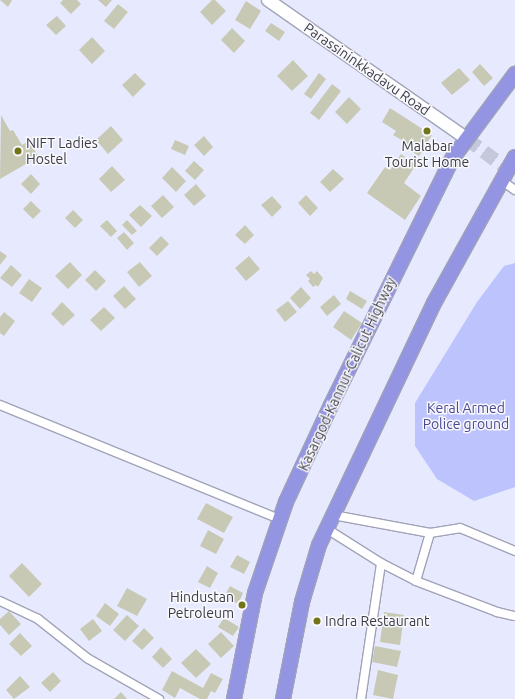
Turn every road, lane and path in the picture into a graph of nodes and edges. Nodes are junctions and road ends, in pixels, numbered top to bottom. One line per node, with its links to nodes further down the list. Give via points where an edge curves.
1 (268, 0): 3 (main road, Parassininkkadavu Road)
2 (515, 74): 3 (highway, Kasargod-Kannur-Calicut Highway)
3 (466, 138): 9 (highway, Kasargod-Kannur-Calicut Highway, via 452,159 416,229 331,405)
4 (515, 157): 5 (highway)
5 (501, 180): 6 (street); 8 (highway, via 434,303)
6 (515, 190)
7 (0, 405): 9 (street)
8 (333, 515): 10 (highway); 11 (street)
9 (280, 519): 18 (highway, Kasargod-Kannur-Calicut Highway, via 255,593)
10 (327, 529): 13 (street); 19 (highway, via 319,545 302,602)
11 (430, 533): 12 (street, via 460,528); 14 (street)
12 (515, 551)
13 (381, 563): 14 (street); 20 (street)
14 (416, 581): 16 (street, via 497,612)
15 (0, 601): 17 (street, via 38,619 87,658)
16 (515, 616)
17 (159, 699)
18 (234, 699)
19 (282, 699)
20 (361, 699)

